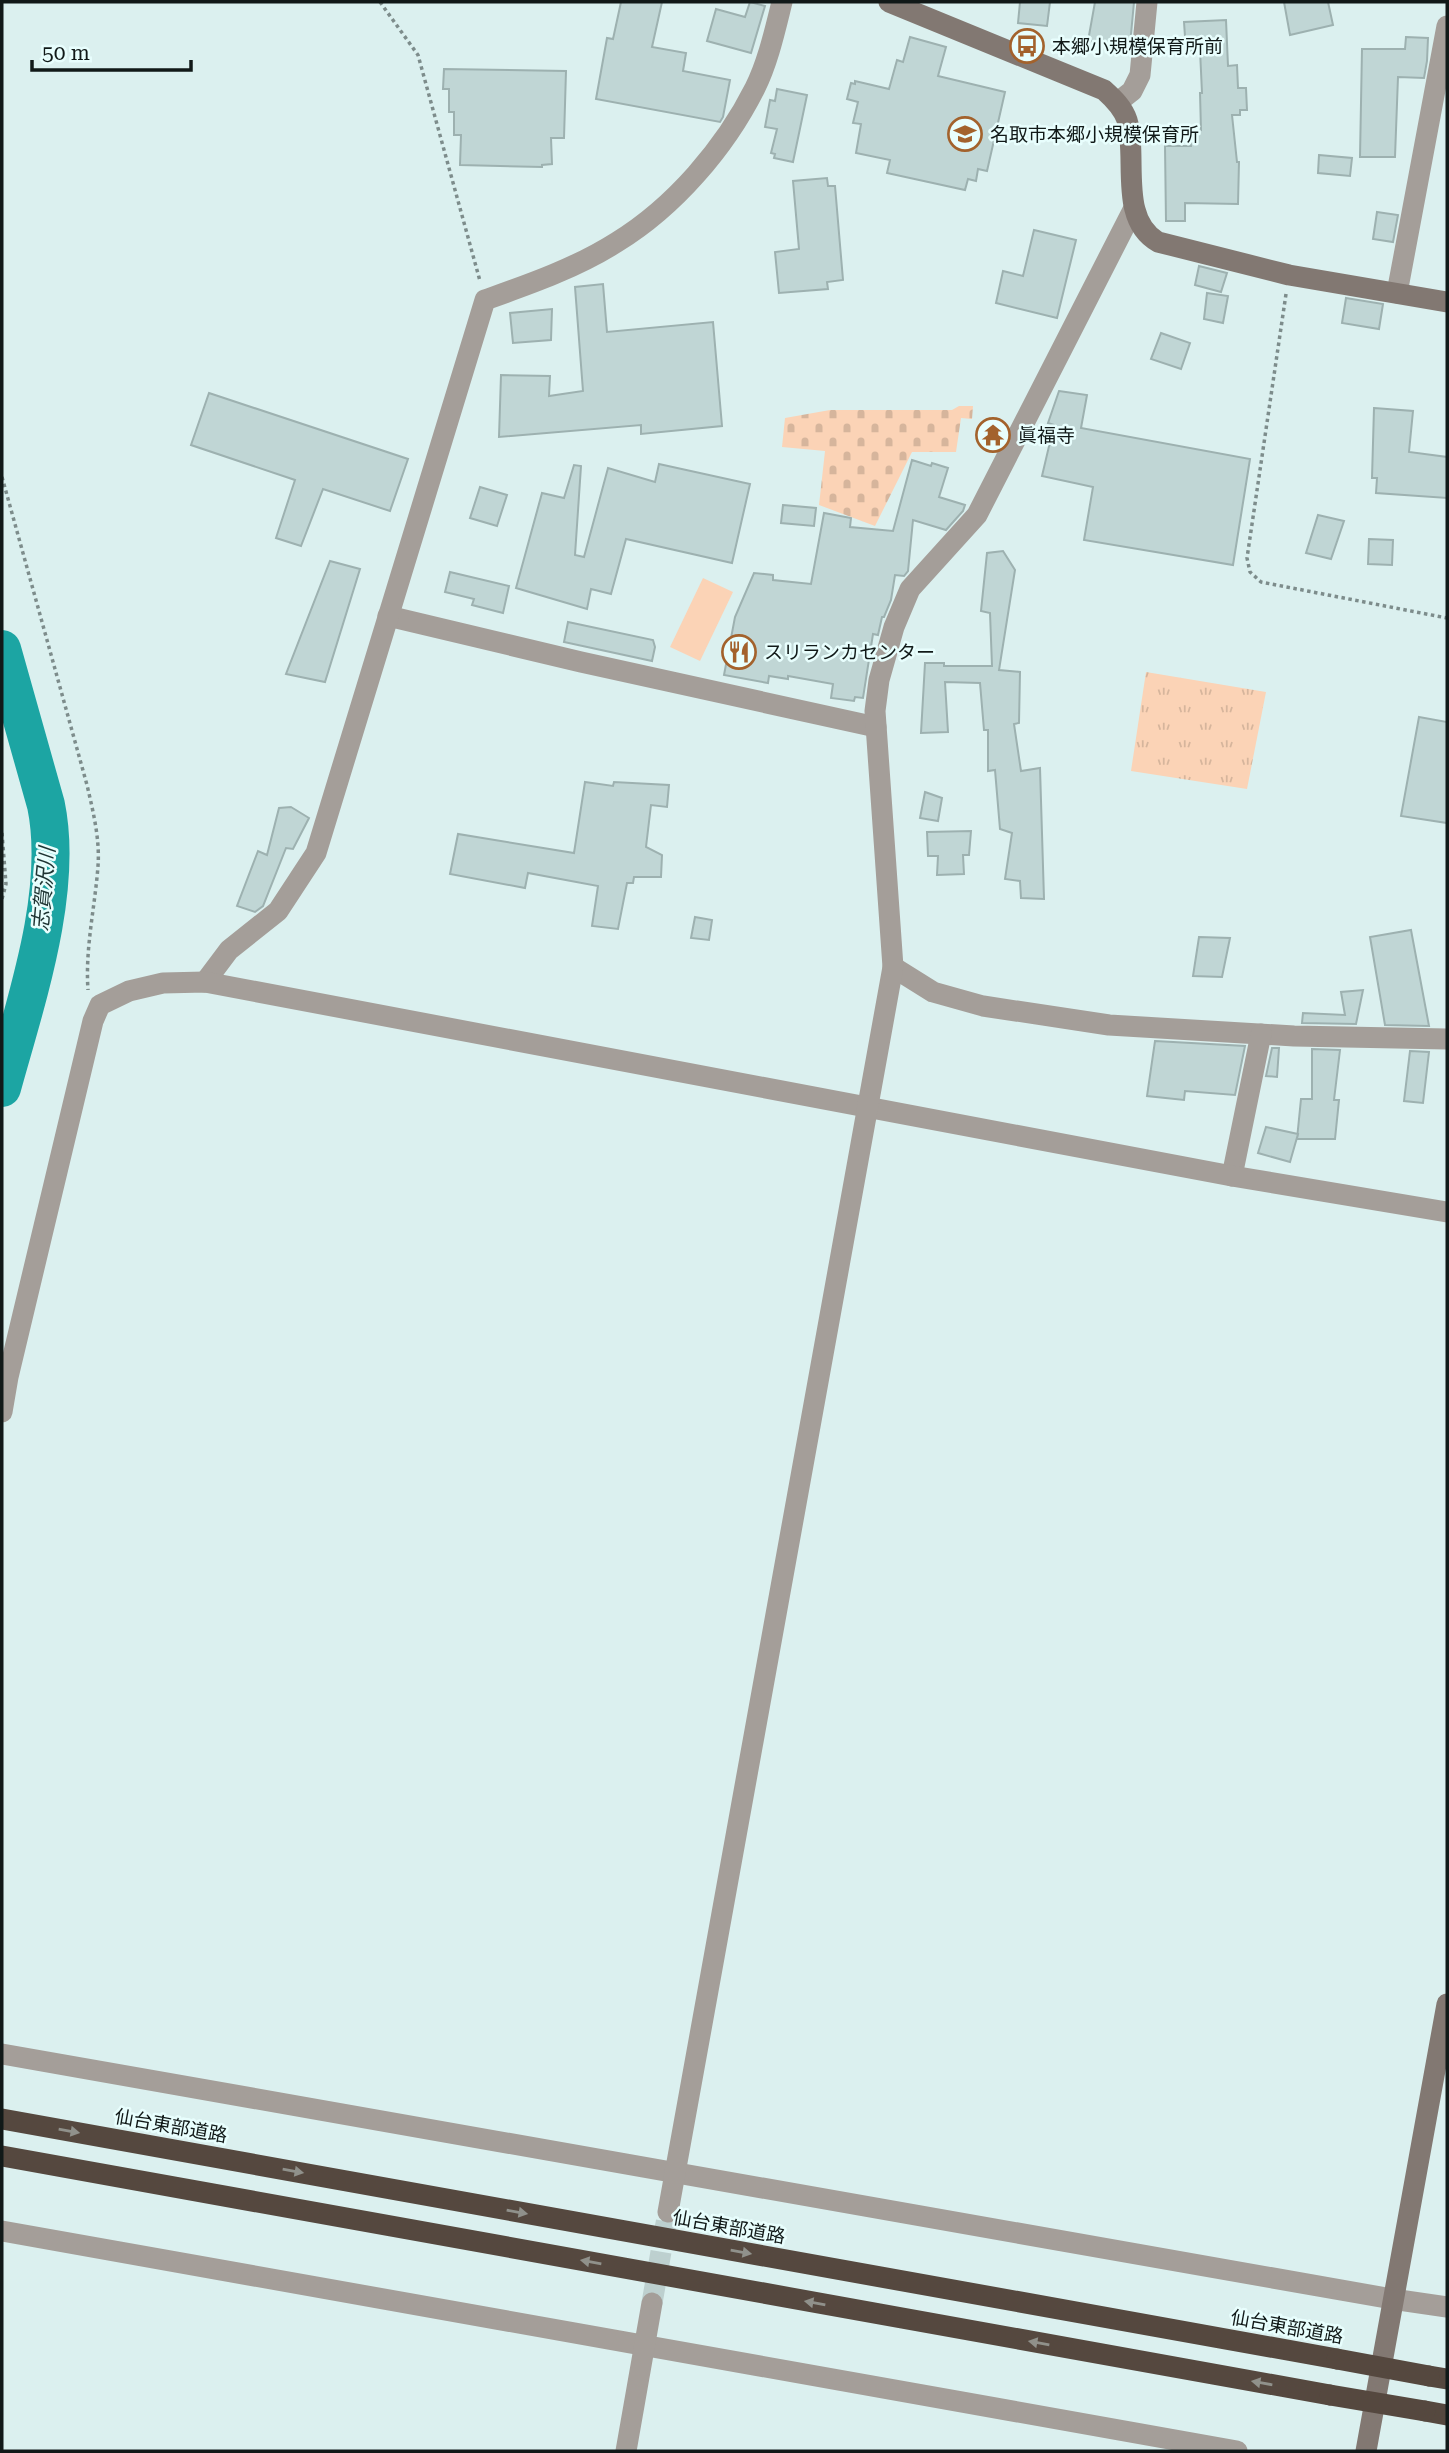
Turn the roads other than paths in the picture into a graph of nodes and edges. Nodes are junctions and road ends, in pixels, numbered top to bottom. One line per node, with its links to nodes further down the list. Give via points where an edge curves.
1 (782, 2): 9 (street, via 756,86 731,131 673,199 618,242 545,279 485,300)
2 (889, 2): 5 (street, via 1104,90)
3 (1147, 2): 5 (street, via 1140,75 1132,91)
4 (1447, 26): 7 (street)
5 (1118, 102): 6 (street, via 1127,121)
6 (1134, 208): 7 (street, via 1142,229 1158,242 1289,275); 10 (street, via 977,515 910,589 879,680)
7 (1397, 293): 8 (street)
8 (1447, 302)
9 (388, 616): 10 (street); 12 (street, via 316,853 278,911 229,950)
10 (876, 727): 11 (street)
11 (893, 967): 13 (street, via 933,992 984,1006 1109,1025); 15 (street)
12 (205, 982): 15 (street); 18 (street, via 163,983 129,991 100,1005 81,1062)
13 (1261, 1034): 14 (street); 16 (street)
14 (1447, 1039)
15 (867, 1105): 16 (street); 23 (street)
16 (1232, 1176): 17 (street)
17 (1447, 1212)
18 (2, 1412)
19 (1447, 2004): 26 (street)
20 (2, 2054): 23 (street)
21 (2, 2119): 30 (highway, 仙台東部道路, one-way to 30, bridge)
22 (2, 2156): 31 (highway, one-way to 22, bridge)
23 (675, 2171): 24 (street); 26 (street)
24 (668, 2211)
25 (2, 2231): 29 (street)
26 (1392, 2299): 28 (street); 34 (street)
27 (652, 2303): 29 (street)
28 (1447, 2307)
29 (645, 2346): 32 (street); 33 (street)
30 (1438, 2377)
31 (1447, 2415)
32 (626, 2451)
33 (1237, 2451)
34 (1366, 2451)

